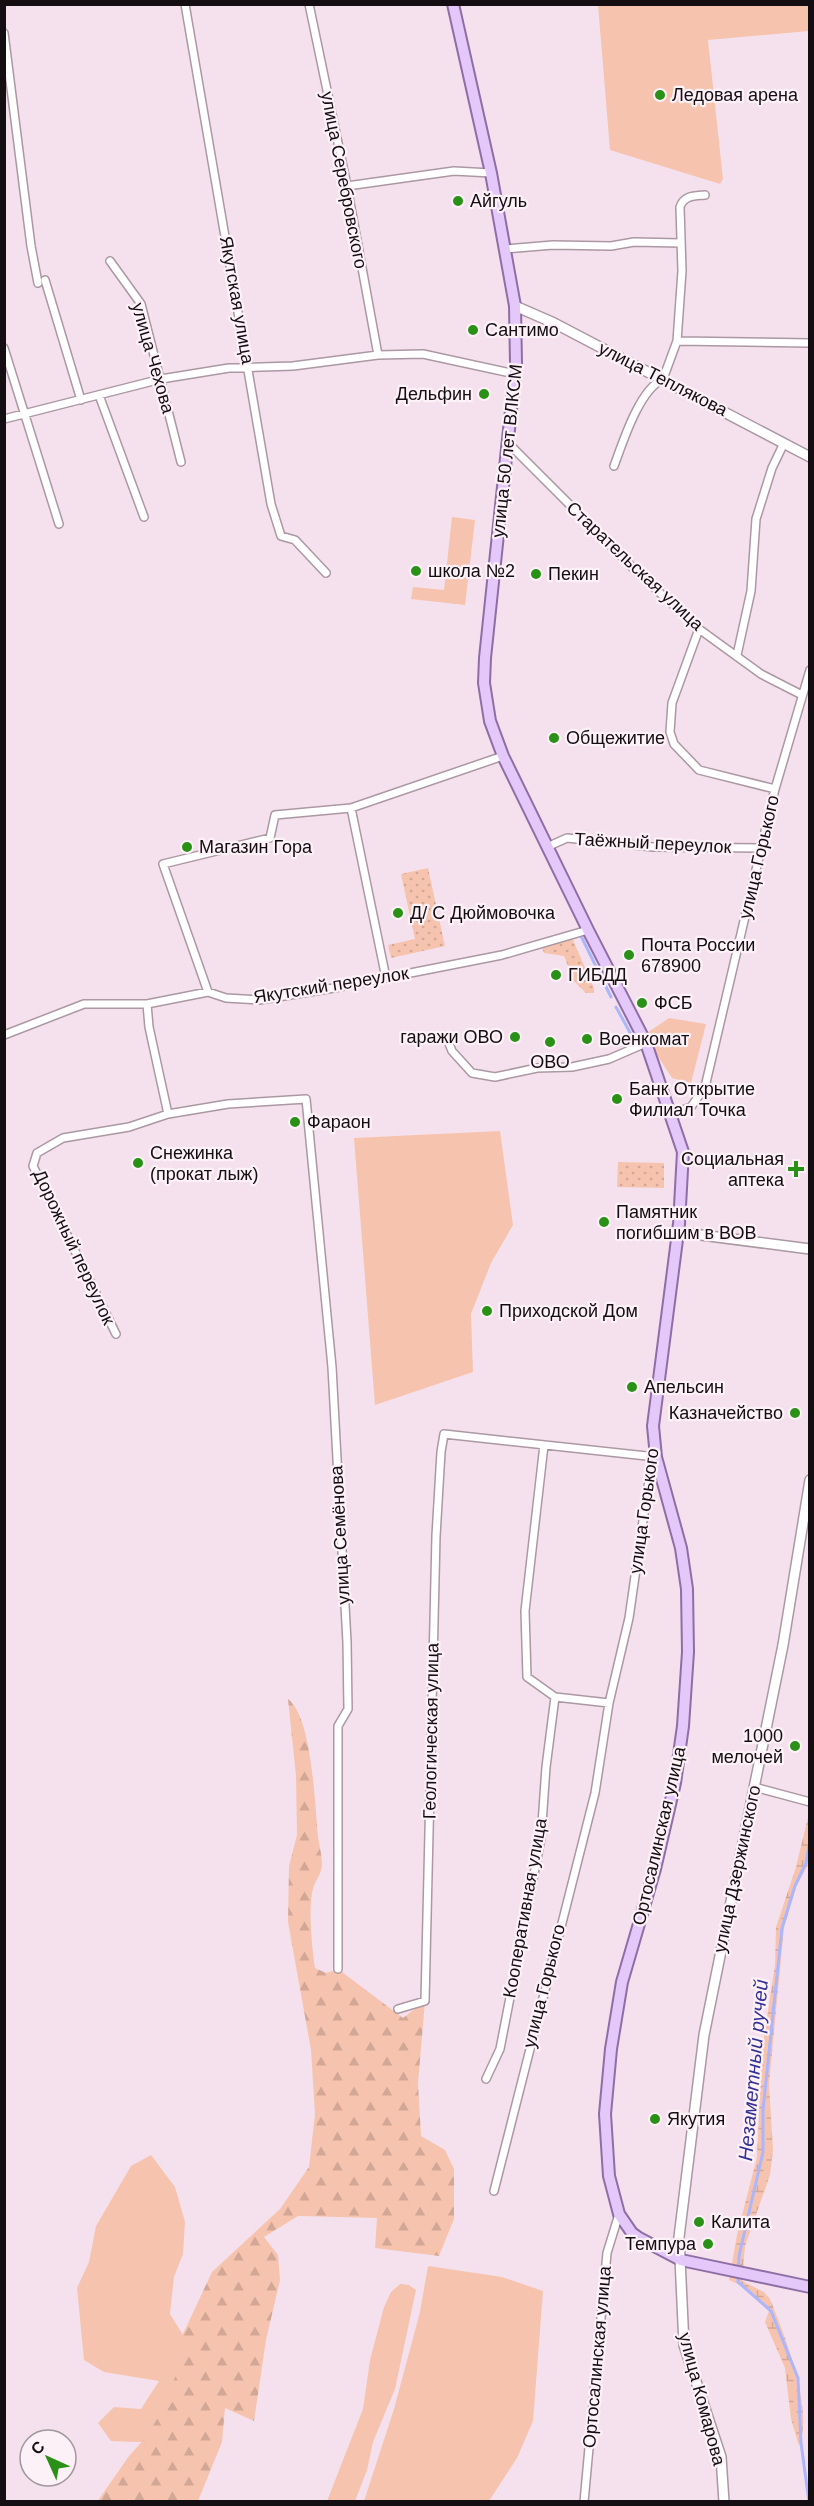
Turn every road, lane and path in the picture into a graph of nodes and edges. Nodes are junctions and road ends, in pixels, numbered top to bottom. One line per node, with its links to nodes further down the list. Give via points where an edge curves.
1 (185, 4): 16 (street, Якутская улица)
2 (309, 4): 6 (street, улица Серебровского)
3 (453, 4): 5 (main road, улица 50 лет ВЛКСМ)
4 (4, 33): 21 (street, via 31,246)
5 (491, 173): 6 (street, via 454,171); 9 (main road, улица 50 лет ВЛКСМ)
6 (347, 186): 15 (street, улица Серебровского)
7 (705, 195): 8 (street, via 682,201)
8 (680, 243): 9 (street, via 553,244); 12 (street)
9 (505, 249): 11 (main road, улица 50 лет ВЛКСМ)
10 (110, 261): 18 (street, улица Чехова, via 141,304)
11 (515, 306): 17 (main road, улица 50 лет ВЛКСМ); 19 (street, улица Теплякова)
12 (677, 341): 13 (street); 19 (street)
13 (810, 343)
14 (4, 348): 22 (street)
15 (378, 355): 16 (street); 17 (street, via 423,354)
16 (249, 368): 18 (street); 31 (street, Якутская улица, via 271,504 281,536 295,540)
17 (515, 374): 24 (main road, улица 50 лет ВЛКСМ)
18 (161, 379): 20 (street); 27 (street, улица Чехова)
19 (663, 379): 25 (street, улица Теплякова); 28 (street, via 652,384)
20 (99, 395): 21 (street); 29 (street)
21 (81, 400): 22 (street)
22 (24, 414): 23 (street); 30 (street)
23 (4, 420)
24 (508, 443): 32 (street, Старательская улица); 36 (main road, улица 50 лет ВЛКСМ, via 484,683 490,721)
25 (784, 443): 26 (street, улица Теплякова); 33 (street, via 756,519 751,591)
26 (810, 457)
27 (181, 462)
28 (614, 466)
29 (144, 517)
30 (59, 524)
31 (326, 573)
32 (699, 629): 33 (street, Старательская улица); 37 (street, via 672,703 670,732 674,744 699,770)
33 (737, 655): 35 (street, Старательская улица, via 761,674)
34 (810, 670): 35 (street, улица Горького)
35 (802, 695): 37 (street, улица Горького)
36 (503, 756): 38 (street); 39 (main road, улица 50 лет ВЛКСМ)
37 (775, 789): 40 (street, улица Горького)
38 (351, 808): 42 (street); 43 (street, via 274,815 270,838 163,864)
39 (547, 847): 40 (street, Таёжный переулок, via 567,838 653,846); 41 (main road, улица 50 лет ВЛКСМ)
40 (761, 848): 50 (street, улица Горького, via 705,1087 691,1107)
41 (588, 930): 42 (street, Якутский переулок, via 502,956); 47 (main road, улица 50 лет ВЛКСМ)
42 (386, 978): 43 (street, Якутский переулок, via 259,1000 226,998)
43 (208, 992): 44 (street, Якутский переулок)
44 (147, 1004): 45 (street, Якутский переулок, via 84,1004); 49 (street)
45 (4, 1035)
46 (446, 1036): 47 (street, via 452,1051 472,1073 495,1077 609,1059)
47 (646, 1043): 50 (main road, улица 50 лет ВЛКСМ)
48 (306, 1099): 49 (street, Дорожный переулок, via 228,1104); 61 (street, улица Семёнова, via 332,1367 347,1642 348,1709 338,1726)
49 (168, 1114): 53 (street, Дорожный переулок, via 129,1127 63,1138 37,1153 33,1166)
50 (672, 1114): 51 (main road, улица Горького, via 683,1152)
51 (678, 1232): 52 (street); 55 (main road, улица Горького, via 653,1426)
52 (810, 1249)
53 (116, 1334)
54 (544, 1445): 55 (street); 57 (street, via 525,1611 528,1677); 62 (street, Геологическая улица, via 444,1434 436,1536 425,2001)
55 (656, 1457): 58 (street, улица Горького, via 648,1486 629,1618); 65 (main road, Ортосалинская улица, via 681,1548 687,1589 688,1652 675,1783 622,1982 611,2049 605,2114 609,2176)
56 (810, 1480): 59 (street, улица Дзержинского)
57 (555, 1697): 58 (street); 63 (street, Кооперативная улица, via 541,1838 500,2049)
58 (609, 1703): 64 (street, улица Горького, via 595,1793)
59 (754, 1787): 60 (street); 66 (street, улица Дзержинского, via 704,2035 679,2237)
60 (806, 1801)
61 (338, 1969)
62 (398, 2009)
63 (486, 2079)
64 (494, 2191)
65 (619, 2214): 66 (main road, Ортосалинская улица, via 632,2233); 68 (street, Ортосалинская улица, via 608,2253)
66 (681, 2260): 67 (main road, Ортосалинская улица); 69 (street, улица Комарова, via 684,2344 721,2457)
67 (810, 2287)
68 (584, 2502)
69 (724, 2502)

